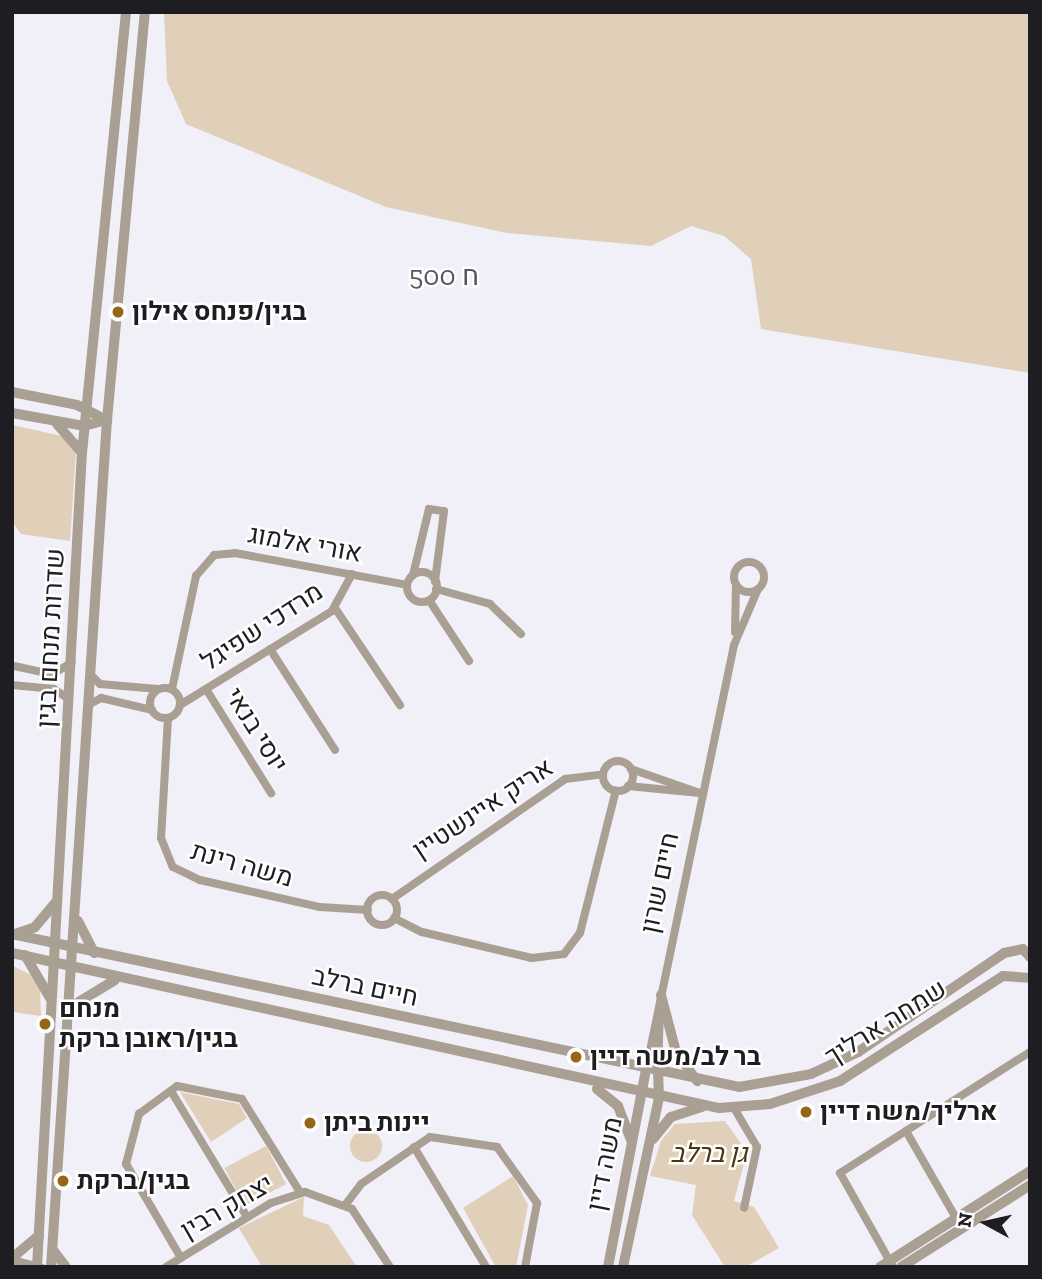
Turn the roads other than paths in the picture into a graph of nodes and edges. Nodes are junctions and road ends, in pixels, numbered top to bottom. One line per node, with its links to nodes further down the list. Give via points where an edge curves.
1 (145, 12): 8 (street, שדרות מנחם בגין)
2 (125, 14): 3 (street, שדרות מנחם בגין)
3 (88, 376): 5 (street, via 78,396); 6 (street, שדרות מנחם בגין)
4 (12, 392): 5 (street)
5 (54, 401): 6 (street)
6 (86, 408): 8 (street); 10 (street, שדרות מנחם בגין)
7 (12, 413): 9 (street)
8 (107, 420): 10 (street); 26 (street, שדרות מנחם בגין)
9 (51, 421): 10 (street); 11 (street, via 72,433)
10 (84, 426): 11 (street, שדרות מנחם בגין)
11 (82, 453): 23 (street, שדרות מנחם בגין)
12 (352, 573): 15 (street, אורי אלמוג); 19 (street, מרדכי שפיגל); 28 (street, אורי אלמוג, via 234,553 209,557 196,576)
13 (413, 575): 15 (street); 16 (street, via 424,572); 16 (street, via 429,509 444,511)
14 (736, 582): 17 (street, via 744,591); 17 (street, via 739,567 754,563 763,572); 21 (street, חיים שרון)
15 (407, 585): 18 (street, via 413,599)
16 (436, 585): 18 (street); 20 (street, via 490,604)
17 (758, 589): 21 (street, חיים שרון)
18 (429, 600): 24 (street)
19 (335, 608): 22 (street, מרדכי שפיגל); 32 (street)
20 (522, 634)
21 (733, 645): 43 (street, חיים שרון)
22 (270, 649): 29 (street, מרדכי שפיגל); 37 (street)
23 (73, 659): 25 (street, via 53,674); 33 (street, שדרות מנחם בגין)
24 (469, 661)
25 (13, 665): 27 (street)
26 (90, 673): 30 (street, via 100,684); 34 (street, שדרות מנחם בגין)
27 (12, 685): 33 (street, via 58,690)
28 (172, 689): 30 (street); 31 (street)
29 (206, 689): 31 (street, מרדכי שפיגל); 42 (street, יוסי בנאי)
30 (158, 690): 35 (street)
31 (180, 705): 36 (street, מרדכי שפיגל)
32 (400, 705)
33 (71, 706): 45 (street, שדרות מנחם בגין)
34 (88, 708): 35 (street, via 101,698); 48 (street, שדרות מנחם בגין)
35 (152, 710): 36 (street)
36 (168, 718): 46 (street, משה רינת, via 161,838 173,867 201,880 320,907)
37 (335, 750)
38 (631, 769): 39 (street, אריק איינשטיין, via 615,761); 40 (street); 43 (street)
39 (603, 774): 41 (street); 44 (street, אריק איינשטיין, via 569,777)
40 (628, 786): 41 (street); 43 (street, חיים שרון)
41 (616, 790): 47 (street, via 580,933 564,954 532,958 422,932)
42 (271, 793)
43 (700, 793): 60 (street, חיים שרון)
44 (392, 899): 46 (street, via 375,897); 47 (street)
45 (58, 900): 49 (street, via 35,927); 50 (street, שדרות מנחם בגין)
46 (368, 910): 47 (street, via 378,924)
47 (394, 918)
48 (77, 920): 51 (street, שדרות מנחם בגין); 53 (street)
49 (12, 934): 50 (street, חיים ברלב)
50 (54, 943): 51 (street, חיים ברלב); 56 (street, שדרות מנחם בגין)
51 (76, 948): 53 (street, חיים ברלב); 57 (street, שדרות מנחם בגין)
52 (12, 953): 54 (street, חיים ברלב)
53 (94, 953): 65 (street, חיים ברלב)
54 (25, 955): 56 (street, חיים ברלב); 62 (street)
55 (1030, 957): 68 (street, שמחה ארליך, via 1023,949 1004,953 834,1064 788,1082)
56 (53, 961): 57 (street, חיים ברלב); 62 (street, שדרות מנחם בגין)
57 (74, 967): 59 (street, חיים ברלב); 63 (street, שדרות מנחם בגין)
58 (1027, 976): 73 (street, שמחה ארליך, via 1003,976 840,1081 792,1099)
59 (115, 980): 63 (street); 67 (street, חיים ברלב)
60 (660, 982): 61 (street, חיים שרון); 65 (street, חיים שרון)
61 (661, 995): 66 (street, חיים שרון); 68 (street, via 683,1065 695,1080)
62 (50, 999): 85 (street, שדרות מנחם בגין)
63 (72, 1006): 86 (street, שדרות מנחם בגין)
64 (1030, 1052): 74 (street)
65 (646, 1070): 66 (street, שמחה ארליך); 70 (street, משה דיין)
66 (658, 1072): 68 (street, שמחה ארליך); 71 (street, משה דיין)
67 (589, 1083): 70 (street, חיים ברלב); 76 (street, via 618,1106)
68 (717, 1086)
69 (171, 1091): 80 (street, via 188,1084 242,1099); 83 (street); 88 (street, via 137,1117 126,1164)
70 (643, 1094): 71 (street, שמחה ארליך); 76 (street, משה דיין)
71 (659, 1098): 72 (street, שמחה ארליך); 77 (street, משה דיין)
72 (707, 1106): 73 (street, שמחה ארליך); 77 (street, via 668,1119)
73 (734, 1108): 82 (street, via 757,1147)
74 (906, 1131): 84 (street); 89 (street, via 840,1173)
75 (414, 1147): 81 (street, via 361,1184); 94 (street); 95 (street, via 444,1134 506,1152 537,1204)
76 (632, 1147): 96 (street, משה דיין)
77 (647, 1150): 97 (street, משה דיין)
78 (1030, 1171): 84 (street)
79 (1030, 1185): 98 (street)
80 (300, 1192): 81 (street, יצחק רבין); 83 (street, יצחק רבין)
81 (346, 1204): 93 (street)
82 (744, 1208)
83 (247, 1217): 88 (street, יצחק רבין)
84 (956, 1218): 89 (street)
85 (39, 1235): 87 (street); 90 (street, שדרות מנחם בגין)
86 (53, 1250): 91 (street, שדרות מנחם בגין); 92 (street)
87 (12, 1259): 90 (street)
88 (173, 1263)
89 (888, 1265)
90 (38, 1266)
91 (51, 1267)
92 (66, 1267)
93 (390, 1267)
94 (486, 1267)
95 (524, 1267)
96 (608, 1267)
97 (623, 1267)
98 (901, 1267)

